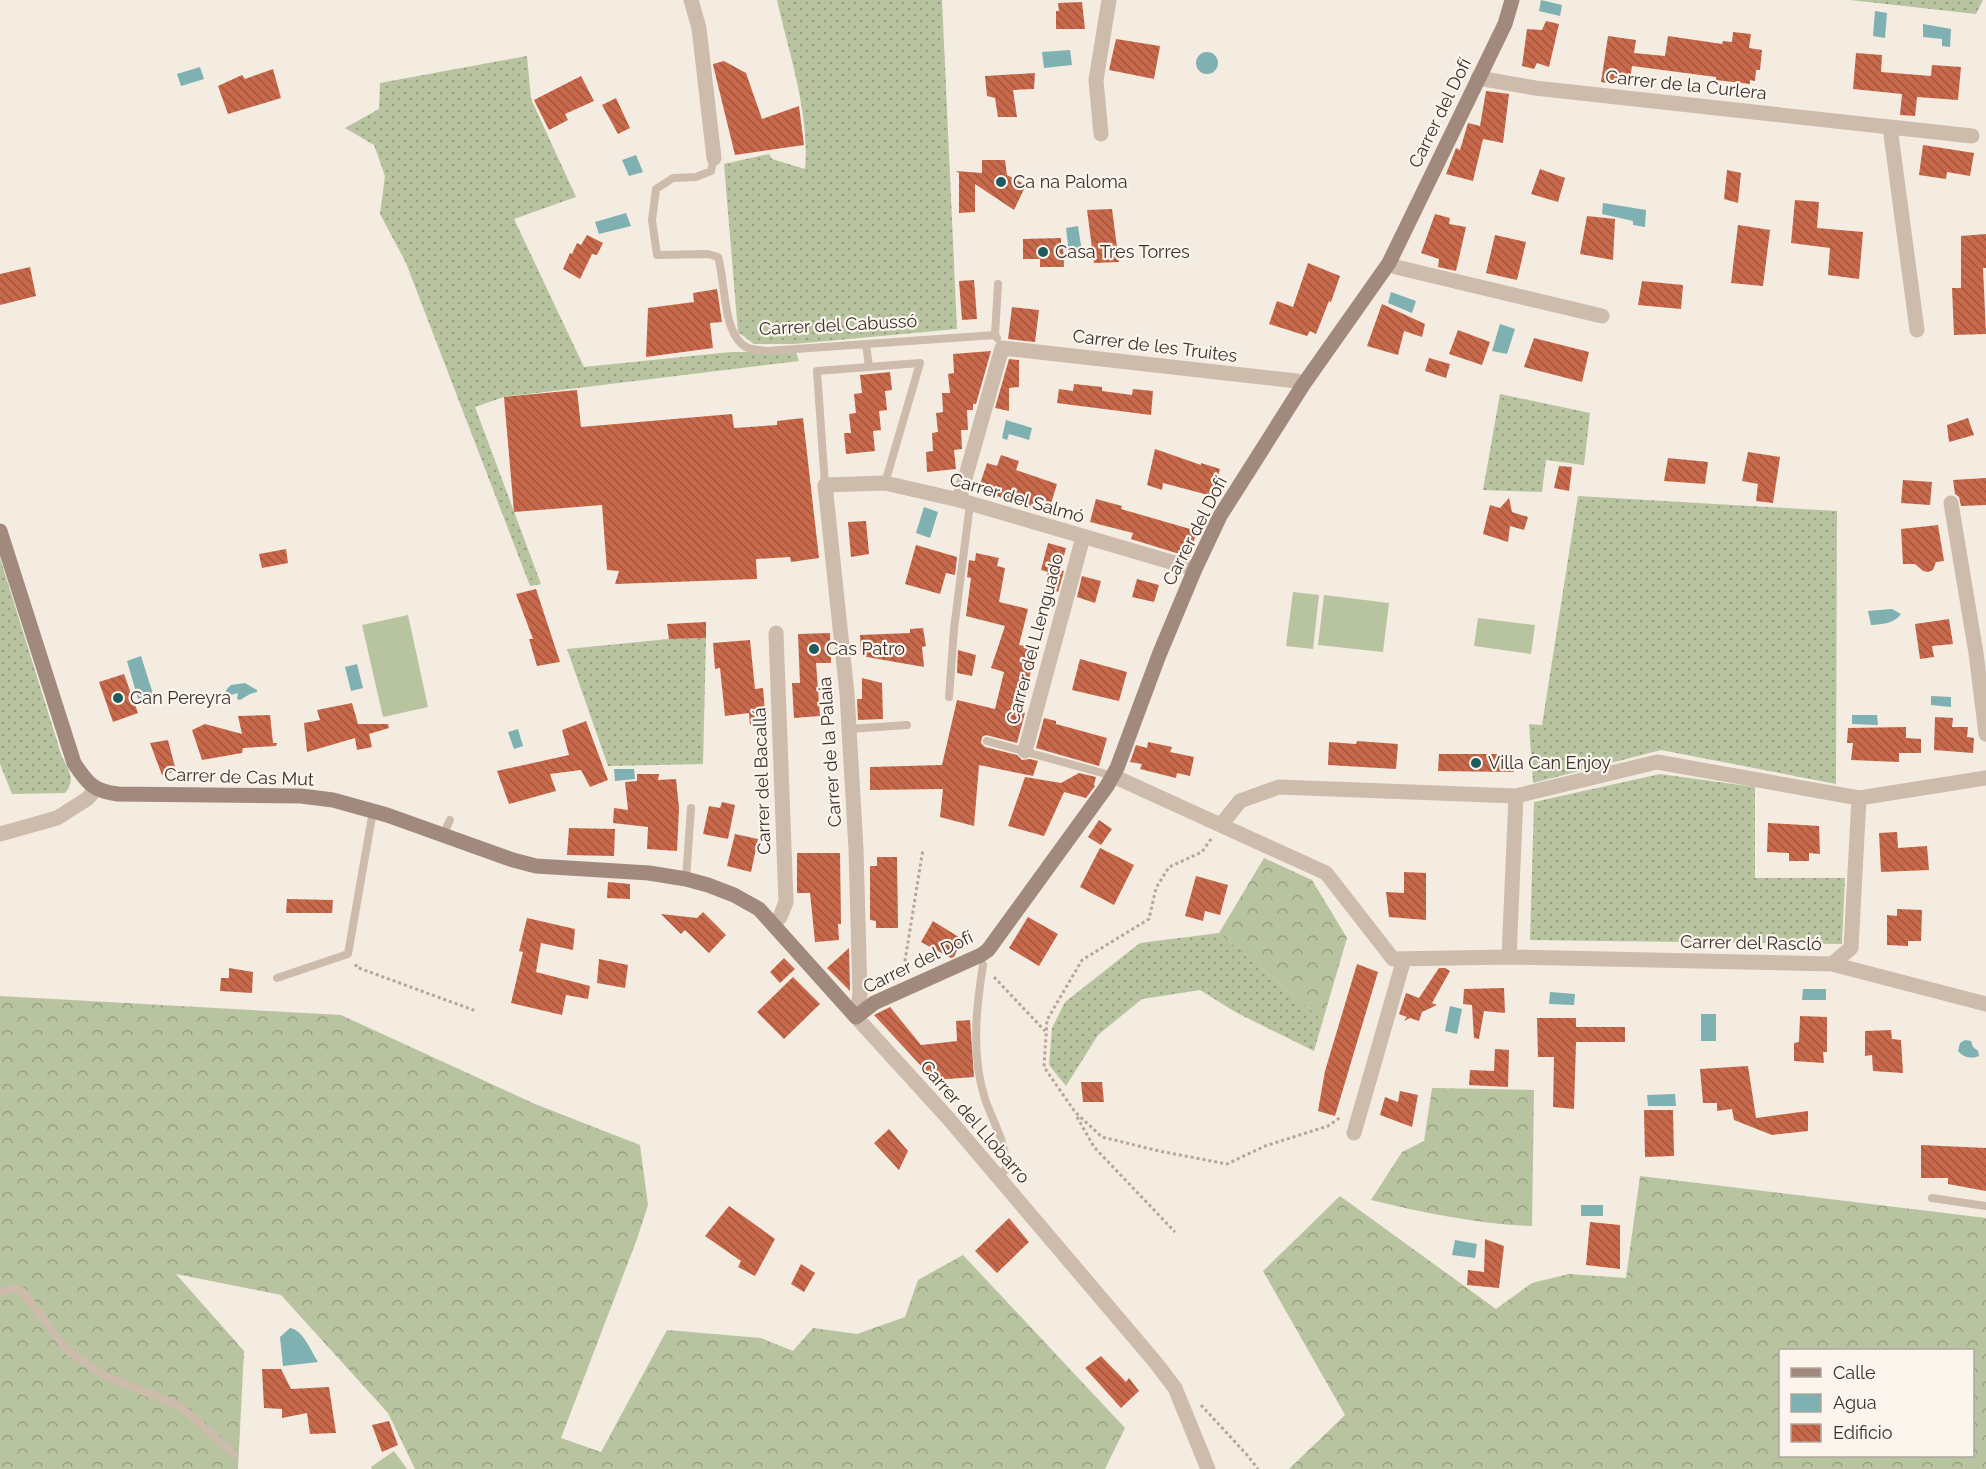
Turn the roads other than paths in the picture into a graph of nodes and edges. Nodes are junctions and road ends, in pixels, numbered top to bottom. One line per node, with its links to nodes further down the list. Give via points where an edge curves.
1 (691, 0): 8 (street, Carrer del Cabussó, via 699,28)
2 (1109, 0): 6 (street, via 1096,81)
3 (1512, 0): 4 (street, Carrer del Dofí, via 1505,24)
4 (1478, 78): 5 (street, Carrer de la Curlera, via 1535,88); 9 (street, Carrer del Dofí)
5 (1890, 127): 7 (street, Carrer de la Curlera); 12 (street)
6 (1101, 134)
7 (1972, 136)
8 (714, 158): 14 (lane, Carrer del Cabussó, via 711,171 696,177 673,178 656,189 652,220 657,255 718,257 730,326 735,339 748,348 767,351)
9 (1389, 264): 11 (street); 16 (street, Carrer del Dofí)
10 (998, 284): 13 (lane)
11 (1602, 316)
12 (1917, 330)
13 (999, 341): 14 (lane, Carrer del Cabussó); 16 (street, Carrer de les Truites, via 1297,381); 19 (street)
14 (866, 344): 15 (lane)
15 (869, 367): 17 (lane, via 920,363); 18 (lane, via 817,371)
16 (1303, 385): 23 (street, Carrer del Dofí, via 1226,505)
17 (885, 483): 18 (street, Carrer del Salmó); 19 (street, Carrer del Salmó)
18 (825, 485): 27 (street, Carrer de la Palaia)
19 (965, 502): 22 (street, Carrer del Salmó); 25 (lane)
20 (1951, 503): 28 (street)
21 (0, 531): 33 (street, via 74,763)
22 (1083, 537): 23 (street, Carrer del Salmó); 30 (street, Carrer del Llenguado)
23 (1195, 569): 31 (street, Carrer del Dofí)
24 (776, 633): 44 (street, Carrer del Bacallá, via 786,902)
25 (949, 697)
26 (907, 725): 27 (lane)
27 (849, 729): 51 (street, Carrer de la Palaia, via 860,994)
28 (1986, 734)
29 (987, 741): 30 (lane)
30 (1025, 751): 31 (lane)
31 (1113, 776): 39 (street); 51 (street, Carrer del Dofí, via 988,950 874,1003)
32 (1986, 778): 35 (street)
33 (96, 789): 37 (street, Carrer de Cas Mut, via 118,794 301,796); 40 (street, via 57,818)
34 (1516, 796): 35 (street, via 1657,762); 39 (street, via 1279,787 1240,801); 45 (street)
35 (1859, 798): 47 (street, via 1851,948)
36 (691, 808): 43 (lane)
37 (373, 811): 41 (street, Carrer de Cas Mut); 49 (lane, via 348,954)
38 (450, 820): 41 (lane)
39 (1221, 825): 46 (street, via 1326,873 1393,959)
40 (0, 834)
41 (443, 836): 42 (street, Carrer de Cas Mut, via 536,866)
42 (649, 873): 43 (street, Carrer del Llobarro)
43 (686, 879): 44 (street, Carrer del Llobarro, via 734,894 759,909)
44 (773, 924): 51 (street, Carrer del Llobarro)
45 (1509, 957): 46 (street, Carrer del Rascló); 47 (street, Carrer del Rascló)
46 (1404, 959): 52 (street)
47 (1832, 964): 50 (street, Carrer del Rascló)
48 (983, 965): 53 (lane, via 976,1042 984,1096 1006,1155 1006,1169)
49 (277, 978)
50 (1986, 1004)
51 (856, 1017): 53 (street, Carrer del Llobarro)
52 (1354, 1133)
53 (998, 1178): 58 (street, Carrer del Llobarro, via 1175,1388)
54 (1932, 1198): 55 (lane)
55 (1986, 1206)
56 (0, 1293): 57 (lane, via 10,1289 22,1291 67,1350 103,1375 180,1407)
57 (234, 1454)
58 (1208, 1469)

